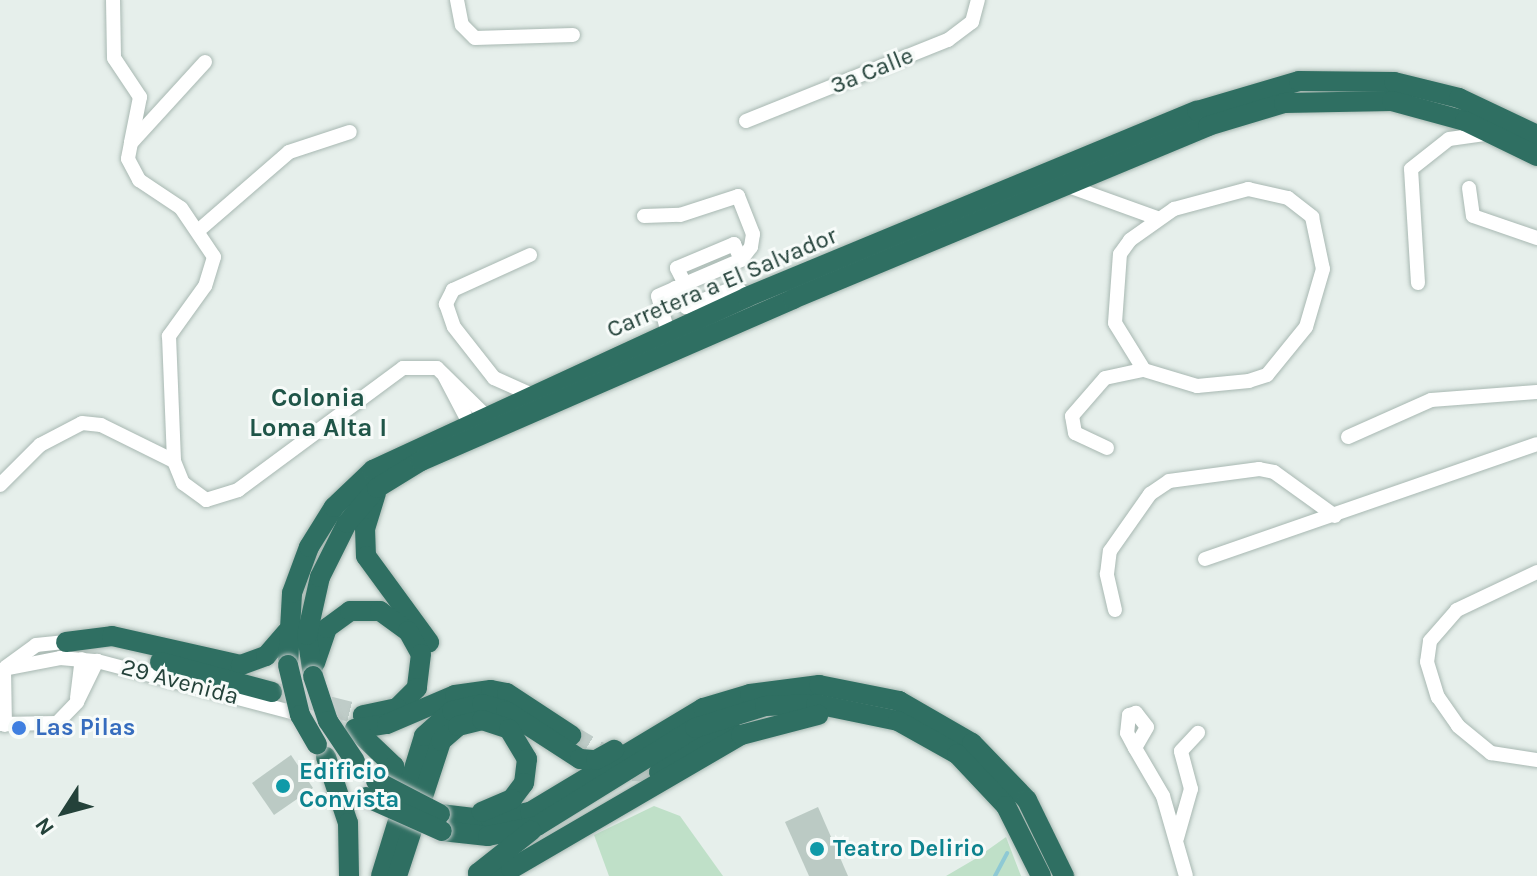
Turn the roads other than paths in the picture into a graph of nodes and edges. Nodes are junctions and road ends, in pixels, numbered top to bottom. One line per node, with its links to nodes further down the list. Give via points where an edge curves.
1 (113, 0): 10 (street, via 114,58 140,97)
2 (457, 0): 4 (street, via 462,25 475,38)
3 (978, 0): 6 (street, 3a Calle, via 972,22 948,40)
4 (573, 35)
5 (205, 62): 10 (street)
6 (746, 121)
7 (1463, 129): 11 (highway, Carretera a El Salvador, via 1492,133); 12 (highway, Carretera a El Salvador, via 1392,101 1284,103 1208,126); 19 (street, via 1419,157 1411,169)
8 (350, 132): 16 (street, via 289,152)
9 (1537, 135): 21 (highway, Carretera a El Salvador, via 1459,98 1394,82 1299,81 1197,111 747,297)
10 (131, 143): 16 (street, via 131,170)
11 (1537, 156)
12 (1071, 187): 15 (street); 32 (highway, Carretera a El Salvador, via 665,354 421,461)
13 (1469, 188): 17 (street, via 1473,216)
14 (644, 216): 20 (street, via 680,215 735,194 753,234 741,260)
15 (1157, 218): 23 (street, via 1120,254 1112,299 1115,323); 23 (street, via 1191,201 1248,189 1288,198 1312,217 1323,269 1306,327 1267,375 1228,386 1197,386)
16 (199, 230): 30 (street, via 212,249 213,272 169,336)
17 (1537, 238)
18 (530, 255): 25 (street, via 453,290 446,304 454,327 494,378)
19 (1418, 283)
20 (680, 286): 21 (street); 22 (street, via 658,296)
21 (691, 314): 22 (highway, Carretera a El Salvador)
22 (668, 333): 25 (highway, Carretera a El Salvador)
23 (1144, 370): 29 (street, via 1105,378 1072,416 1075,433)
24 (1537, 392): 27 (street, via 1431,400)
25 (532, 395): 26 (highway, Carretera a El Salvador)
26 (477, 419): 30 (street, via 445,377 424,364 403,368 227,495 206,500 192,494); 37 (highway, Carretera a El Salvador, via 373,470 334,507 299,571)
27 (1348, 437)
28 (1537, 444): 33 (street)
29 (1107, 448)
30 (174, 461): 31 (street, via 101,425 82,423 40,445)
31 (0, 485)
32 (377, 488): 41 (highway, Carretera a El Salvador, via 347,523 320,577 307,635); 46 (highway, via 365,528 366,556 377,579 424,631 434,668 426,694)
33 (1335, 516): 34 (street); 36 (street, via 1274,472 1259,469 1169,481 1150,494 1110,551 1107,574)
34 (1205, 559)
35 (1537, 572): 54 (street, via 1457,610 1438,629 1427,662 1433,700 1458,726 1491,753)
36 (1115, 610)
37 (287, 632): 38 (highway, via 266,656 241,665 112,636); 53 (highway, Carretera a El Salvador, bridge, via 288,665 300,715)
38 (66, 642): 40 (street, via 36,645); 42 (highway)
39 (89, 660): 40 (street, 29 Avenida); 48 (street, 29 Avenida); 49 (street, via 77,702 57,723)
40 (2, 671): 43 (street)
41 (313, 675): 48 (highway, via 322,636 341,615 368,608 399,622 421,654 421,679 397,708); 56 (highway, Carretera a El Salvador, bridge, via 328,721)
42 (272, 692)
43 (4, 693): 49 (street)
44 (765, 706): 45 (highway); 55 (highway); 58 (highway, via 681,734 569,812)
45 (859, 709): 60 (highway, via 790,719 741,735); 65 (highway, via 919,731 971,765 1022,830)
46 (405, 715): 48 (highway); 51 (highway, via 455,695 491,690 507,693)
47 (682, 718): 57 (highway, via 544,807 491,820); 63 (highway, via 645,728 589,761 561,750 506,711 482,704 458,708 424,736); 66 (highway, via 735,697 809,685 899,701 962,736 1000,769 1048,831)
48 (359, 722): 63 (highway, via 397,774)
49 (2, 724)
50 (1198, 733): 59 (street, via 1181,751 1191,789)
51 (571, 735)
52 (1135, 748): 59 (street, via 1163,796)
53 (324, 754): 56 (highway, Carretera a El Salvador); 62 (highway, via 348,823)
54 (1537, 760)
55 (659, 772)
56 (371, 789): 57 (highway, Carretera a El Salvador, bridge)
57 (447, 821): 58 (highway, via 488,836); 64 (highway, via 505,805 524,783 527,759 502,725 469,722 441,741)
58 (537, 826): 60 (highway)
59 (1177, 838): 67 (street)
60 (510, 865): 61 (highway)
61 (476, 874)
62 (349, 876)
63 (379, 876)
64 (397, 876)
65 (1041, 876)
66 (1064, 876)
67 (1186, 876)

